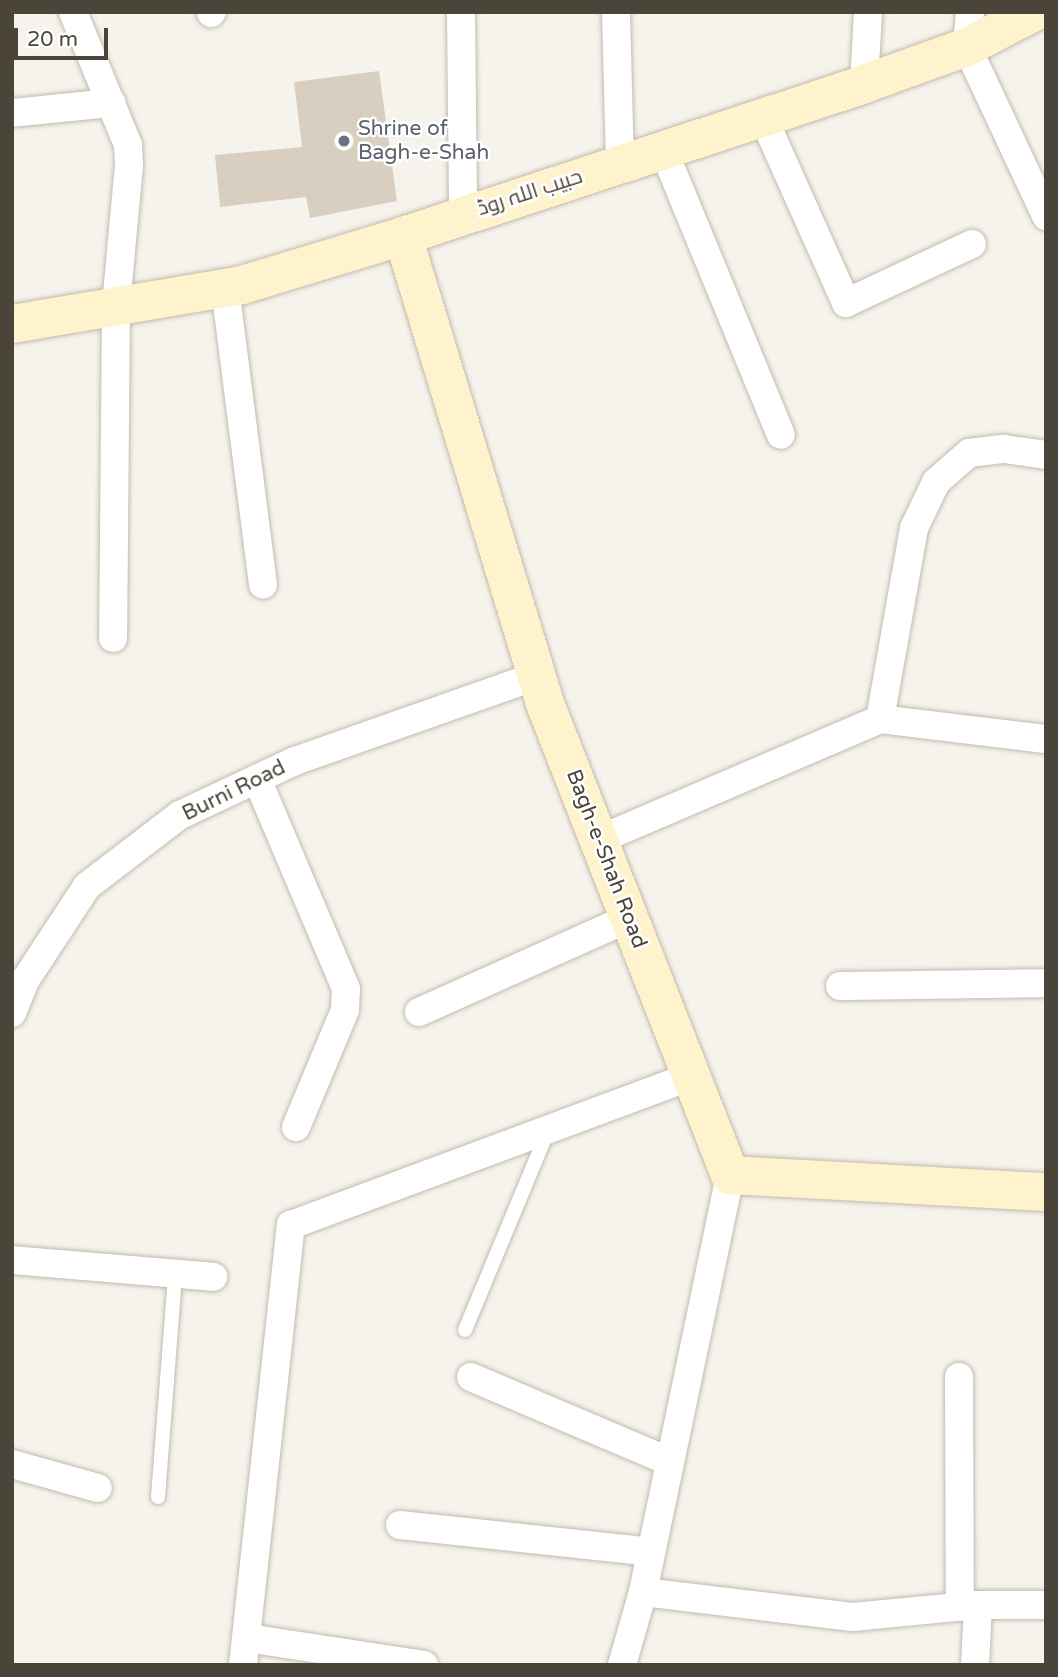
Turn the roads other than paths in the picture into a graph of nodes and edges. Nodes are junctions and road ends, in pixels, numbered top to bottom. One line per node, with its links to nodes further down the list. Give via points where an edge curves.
1 (73, 12): 8 (street)
2 (461, 12): 13 (street)
3 (616, 12): 12 (street)
4 (868, 12): 7 (street)
5 (1034, 12): 6 (street, حبیب اللہ روڈ)
6 (968, 30): 7 (street, حبیب اللہ روڈ); 14 (street)
7 (864, 84): 10 (street, حبیب اللہ روڈ)
8 (111, 103): 9 (street); 18 (street, via 128,145 129,165)
9 (12, 113)
10 (762, 115): 11 (street, حبیب اللہ روڈ); 16 (street, via 846,303)
11 (663, 149): 12 (street, حبیب اللہ روڈ); 20 (street)
12 (620, 164): 13 (street, حبیب اللہ روڈ)
13 (463, 215): 15 (street, حبیب اللہ روڈ)
14 (1046, 216)
15 (403, 236): 17 (street, حبیب اللہ روڈ); 24 (street, Bagh-e-Shah Road)
16 (972, 244)
17 (225, 288): 18 (street, حبیب اللہ روڈ); 22 (street)
18 (116, 306): 19 (street, حبیب اللہ روڈ); 23 (street)
19 (12, 324)
20 (781, 435)
21 (1046, 455): 25 (street, via 1004,449 969,453 936,482 914,528)
22 (263, 585)
23 (113, 638)
24 (536, 676): 27 (street, Burni Road, via 295,761); 28 (street, Bagh-e-Shah Road)
25 (880, 719): 26 (street); 28 (street)
26 (1046, 739)
27 (257, 779): 33 (street, Burni Road, via 180,815 87,886 26,979); 35 (street, via 346,989 345,1010)
28 (598, 840): 29 (street, Bagh-e-Shah Road)
29 (629, 918): 32 (street); 34 (street, Bagh-e-Shah Road)
30 (1046, 983): 31 (street)
31 (840, 986)
32 (419, 1012)
33 (12, 1013)
34 (691, 1076): 36 (street); 37 (street, Bagh-e-Shah Road)
35 (296, 1127)
36 (549, 1129): 42 (lane); 54 (street, via 291,1225)
37 (730, 1175): 38 (street); 45 (street)
38 (1046, 1192)
39 (12, 1260): 40 (street)
40 (175, 1274): 41 (street); 48 (lane)
41 (213, 1277)
42 (466, 1330)
43 (471, 1377): 45 (street)
44 (959, 1377): 53 (street)
45 (670, 1462): 50 (street)
46 (12, 1464): 47 (street)
47 (98, 1488)
48 (158, 1497)
49 (400, 1525): 50 (street)
50 (651, 1552): 51 (street)
51 (643, 1592): 53 (street, via 853,1617); 56 (street)
52 (1046, 1605): 53 (street)
53 (969, 1606): 57 (street)
54 (245, 1651): 55 (street)
55 (424, 1665)
56 (622, 1665)
57 (975, 1665)

